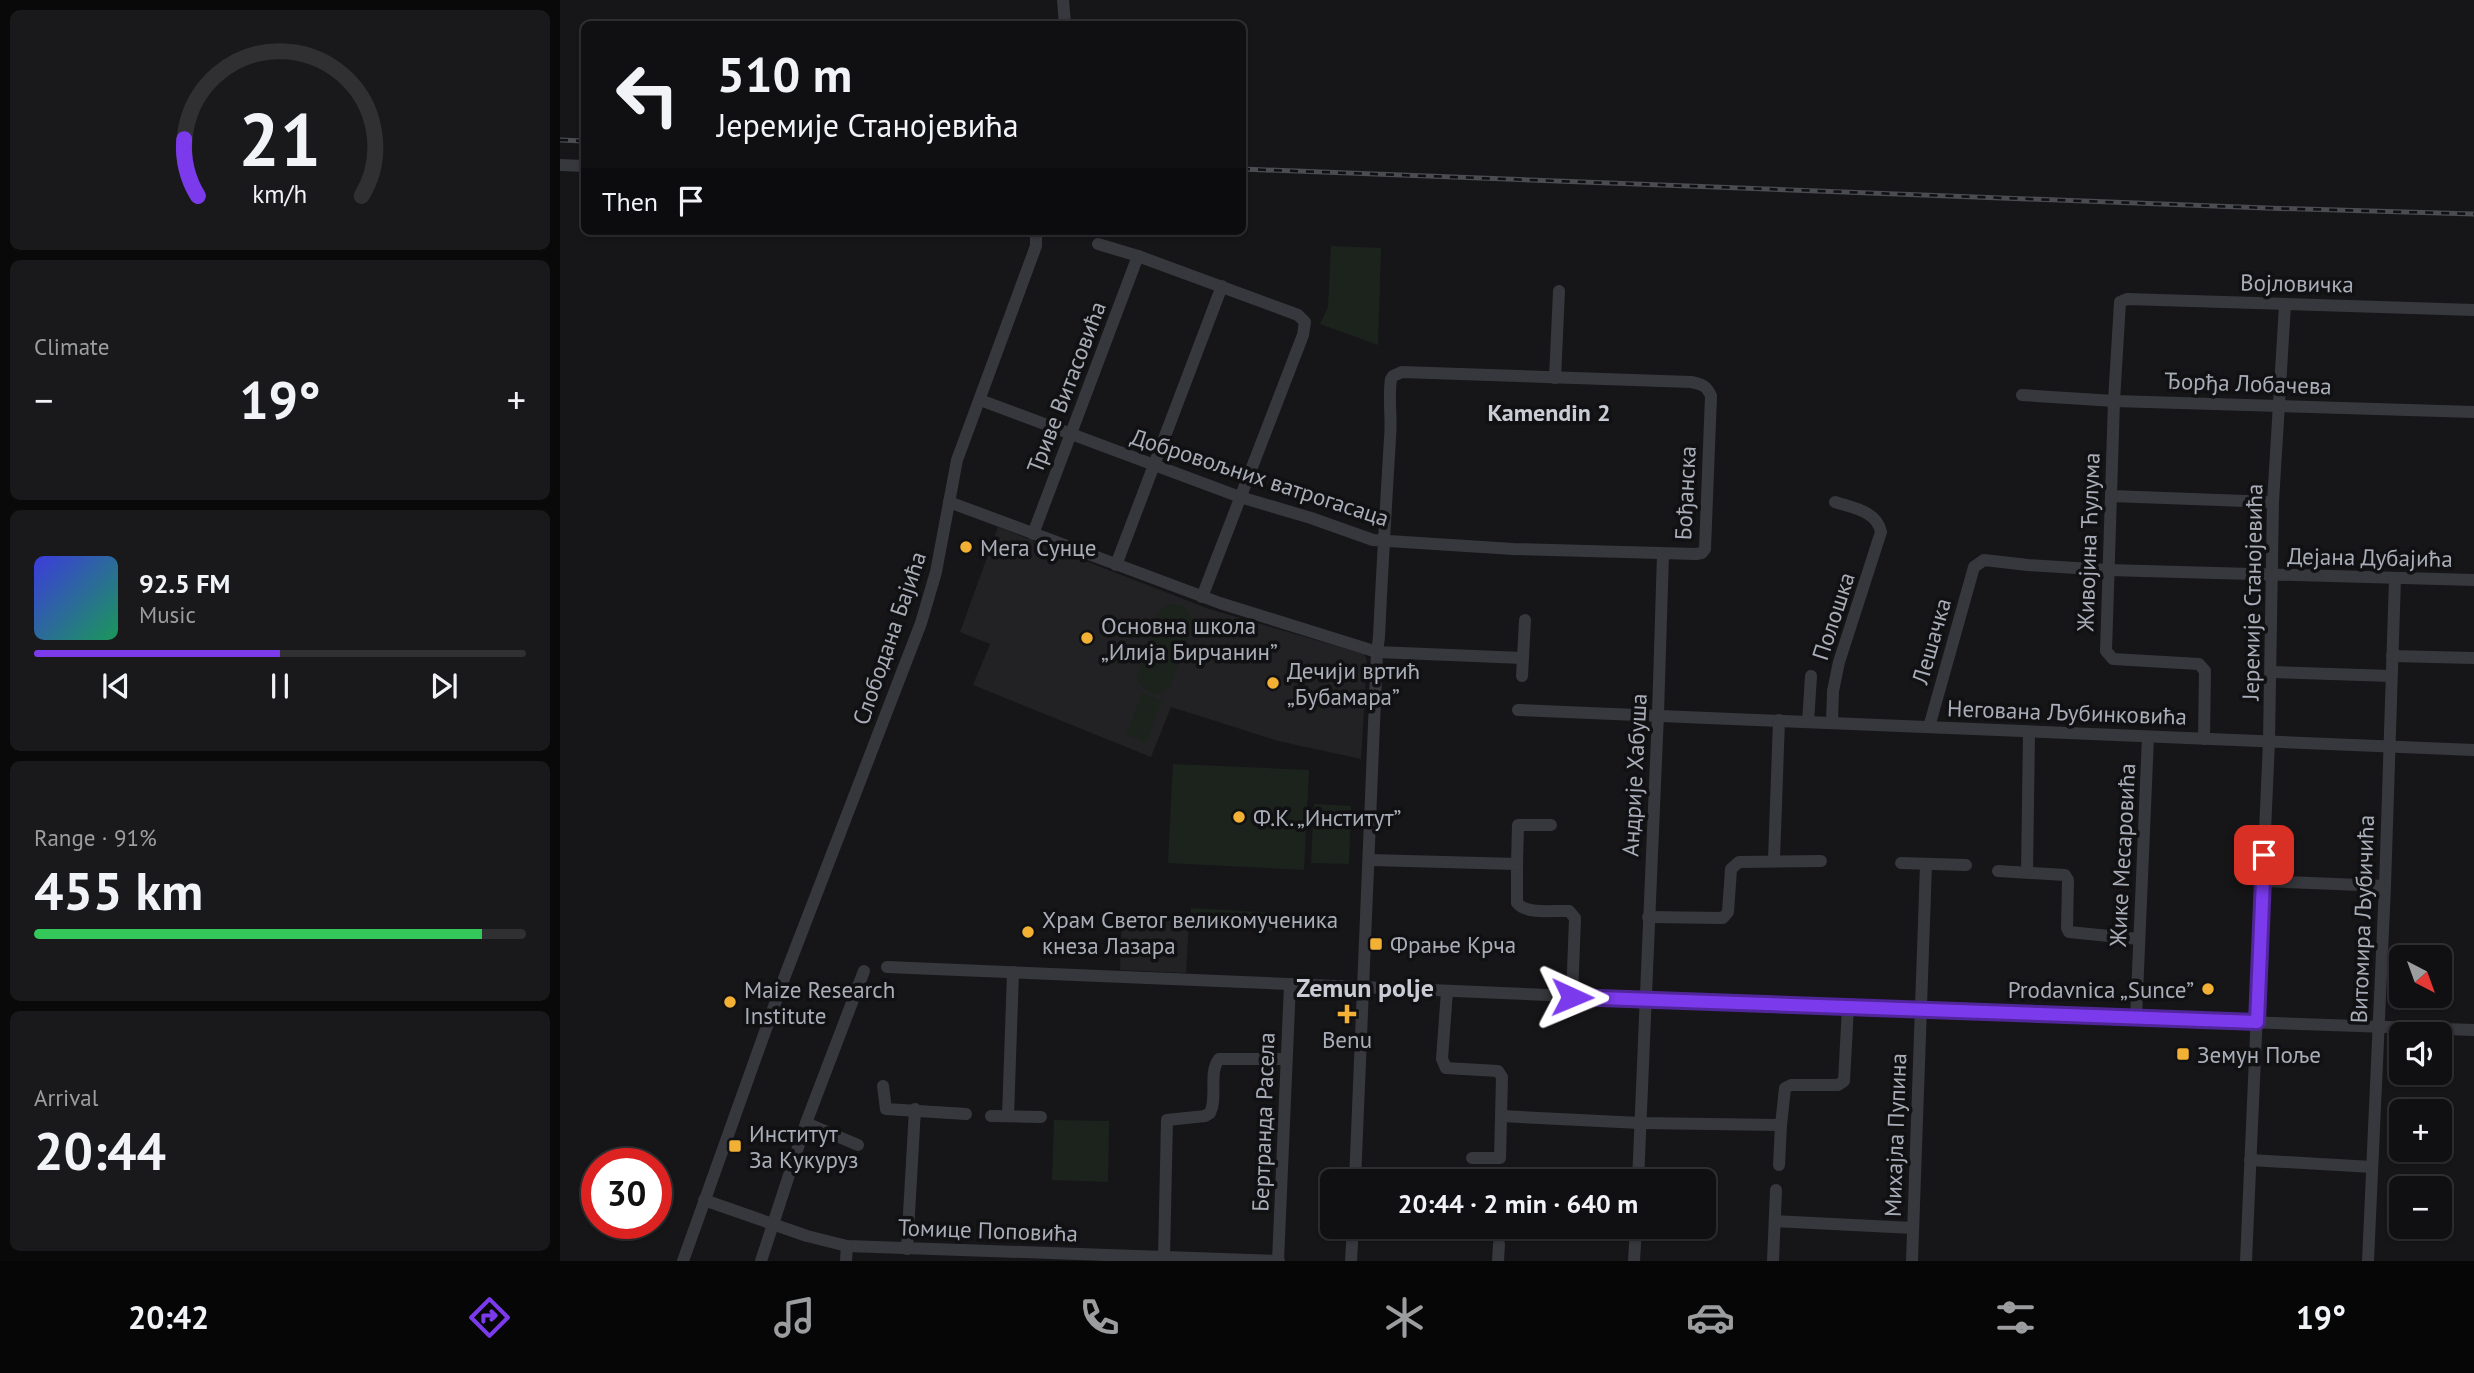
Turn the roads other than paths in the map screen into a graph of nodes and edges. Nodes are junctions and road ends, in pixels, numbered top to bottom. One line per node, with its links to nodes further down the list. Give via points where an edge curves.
1 (1063, 0): 2 (street)
2 (1065, 21)
3 (560, 165): 4 (street)
4 (581, 166)
5 (1035, 235): 15 (street, Слободана Бајића, via 1036,246)
6 (1098, 244): 7 (street)
7 (1138, 256): 8 (street); 19 (street, Триве Витасовића)
8 (1222, 286): 20 (street); 22 (street, via 1298,315 1305,322)
9 (1559, 291): 13 (street)
10 (2120, 302): 11 (street, Војловичка); 16 (street, Живојина Ћулума)
11 (2285, 304): 12 (street, Војловичка); 17 (street, Јеремије Станојевића)
12 (2474, 310)
13 (1555, 378): 27 (street, via 1402,372 1393,376); 28 (street, Бођанска, via 1698,383 1709,389 1705,549 1696,554)
14 (2022, 395): 16 (street, Ђорђа Лобачева)
15 (980, 400): 19 (street, Добровољних ватрогасаца); 23 (street, Слободана Бајића, via 957,460)
16 (2114, 401): 17 (street, Ђорђа Лобачева); 21 (street, Живојина Ћулума)
17 (2281, 405): 18 (street, Ђорђа Лобачева); 25 (street, Јеремије Станојевића)
18 (2474, 412)
19 (1071, 434): 20 (street, Добровољних ватрогасаца); 26 (street, Триве Витасовића)
20 (1155, 466): 22 (street, Добровољних ватрогасаца); 29 (street)
21 (2111, 495): 25 (street); 31 (street, Живојина Ћулума)
22 (1240, 497): 27 (street, Добровољних ватрогасаца); 35 (street)
23 (949, 502): 26 (street); 104 (street, Слободана Бајића, via 921,623)
24 (1835, 502): 49 (street, Полошка, via 1874,517 1880,524 1880,538 1839,662)
25 (2273, 502): 32 (street, Јеремије Станојевића)
26 (1033, 534): 29 (street)
27 (1384, 541): 28 (street, Добровољних ватрогасаца); 37 (street)
28 (1663, 554): 46 (street, Андрије Хабуша)
29 (1116, 565): 35 (street)
30 (1974, 567): 31 (street, Дејана Дубајића, via 1988,560); 50 (street, Лешачка)
31 (2108, 570): 32 (street, Дејана Дубајића); 53 (street, Живојина Ћулума, via 2107,654 2113,659 2199,664 2205,671)
32 (2272, 576): 33 (street, Дејана Дубајића); 41 (street, Јеремије Станојевића)
33 (2395, 578): 34 (street, Дејана Дубајића); 38 (street, Витомира Љубичића)
34 (2474, 580)
35 (1202, 597): 37 (street)
36 (1525, 620): 40 (street)
37 (1377, 652): 40 (street); 58 (street)
38 (2392, 656): 39 (street); 44 (street, Витомира Љубичића)
39 (2474, 658)
40 (1523, 659): 42 (street)
41 (2271, 672): 44 (street); 54 (street, Јеремије Станојевића)
42 (1522, 676)
43 (1811, 676): 48 (street)
44 (2391, 676): 55 (street, Витомира Љубичића)
45 (1518, 710): 46 (street, Негована Љубинковића)
46 (1658, 715): 47 (street, Негована Љубинковића); 69 (street, Андрије Хабуша)
47 (1779, 720): 48 (street, Негована Љубинковића); 59 (street)
48 (1808, 722): 49 (street, Негована Љубинковића)
49 (1832, 722): 50 (street, Негована Љубинковића)
50 (1929, 727): 51 (street, Негована Љубинковића)
51 (2029, 732): 52 (street, Негована Љубинковића); 66 (street)
52 (2148, 737): 53 (street, Негована Љубинковића); 70 (street, Жике Месаровића)
53 (2204, 739): 54 (street, Негована Љубинковића)
54 (2269, 741): 55 (street, Негована Љубинковића); 67 (street, Јеремије Станојевића)
55 (2389, 746): 56 (street, Негована Љубинковића); 68 (street, Витомира Љубичића)
56 (2474, 750)
57 (1551, 825): 62 (street, via 1518,825)
58 (1370, 860): 62 (street); 75 (street)
59 (1774, 860): 60 (street); 69 (street, via 1733,866 1728,912 1723,918)
60 (1821, 861)
61 (1901, 863): 63 (street)
62 (1517, 864): 77 (street, via 1520,907 1569,911 1575,918)
63 (1926, 864): 64 (street); 80 (street, Михајла Пупина)
64 (1966, 865)
65 (1998, 871): 66 (street)
66 (2027, 872): 70 (street, via 2067,877 2069,933)
67 (2263, 881): 68 (street); 82 (street, Јеремије Станојевића)
68 (2385, 886): 83 (street, Витомира Љубичића)
69 (1648, 917): 78 (street, Андрије Хабуша)
70 (2139, 939): 81 (street, Жике Месаровића)
71 (887, 967): 73 (street)
72 (864, 971): 93 (street)
73 (1013, 972): 74 (street); 90 (street)
74 (1290, 984): 75 (street); 85 (street, Бертранда Расела)
75 (1363, 988): 76 (street); 101 (street)
76 (1447, 991): 77 (street); 91 (street, via 1443,1063 1446,1068 1499,1071)
77 (1572, 997): 78 (street)
78 (1645, 999): 79 (street); 94 (street, Андрије Хабуша)
79 (1848, 1007): 80 (street); 95 (street, via 1844,1081 1838,1086 1785,1088)
80 (1920, 1010): 81 (street); 107 (street, Михајла Пупина)
81 (2136, 1018): 82 (street)
82 (2257, 1022): 83 (street); 98 (street, Јеремије Станојевића)
83 (2379, 1027): 84 (street); 100 (street, Витомира Љубичића)
84 (2474, 1030)
85 (1286, 1059): 113 (street, via 1219,1059 1210,1113 1167,1120); 117 (street, Бертранда Расела)
86 (883, 1086): 87 (street, via 886,1108)
87 (915, 1109): 88 (street); 112 (street)
88 (966, 1114)
89 (991, 1116): 90 (street)
90 (1008, 1116): 92 (street)
91 (1501, 1116): 94 (street); 97 (street, via 1500,1158)
92 (1041, 1117)
93 (806, 1123): 96 (street); 106 (street)
94 (1640, 1123): 95 (street); 102 (street, Андрије Хабуша)
95 (1781, 1125): 99 (street)
96 (858, 1145)
97 (1472, 1158)
98 (2250, 1160): 100 (street); 123 (street, Јеремије Станојевића)
99 (1779, 1165)
100 (2372, 1167): 124 (street, Витомира Љубичића)
101 (1355, 1169)
102 (1638, 1169)
103 (1776, 1190): 105 (street)
104 (704, 1200): 106 (street, Томице Поповића); 114 (street, Слободана Бајића)
105 (1775, 1221): 107 (street); 121 (street)
106 (772, 1224): 111 (street, Томице Поповића); 115 (street)
107 (1913, 1228): 122 (street, Михајла Пупина)
108 (1352, 1239): 118 (street)
109 (1635, 1239): 120 (street)
110 (1499, 1244): 119 (street)
111 (847, 1247): 112 (street, Томице Поповића); 116 (street)
112 (907, 1249): 113 (street, Томице Поповића)
113 (1164, 1257): 117 (street, Томице Поповића)
114 (683, 1261)
115 (761, 1261)
116 (846, 1261)
117 (1278, 1261)
118 (1351, 1261)
119 (1498, 1261)
120 (1634, 1261)
121 (1773, 1261)
122 (1912, 1261)
123 (2246, 1261)
124 (2368, 1261)

